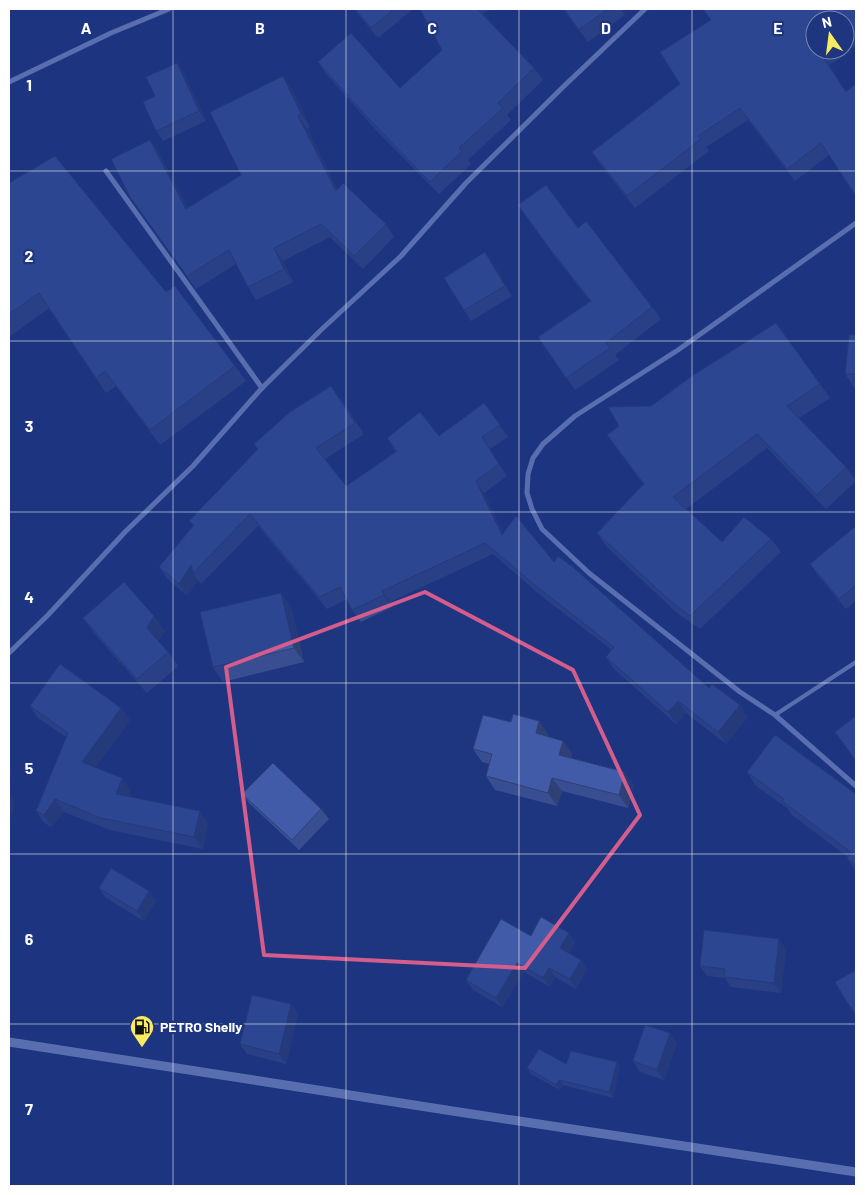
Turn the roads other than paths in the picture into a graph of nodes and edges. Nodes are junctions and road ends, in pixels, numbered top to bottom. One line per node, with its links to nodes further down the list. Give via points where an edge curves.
1 (169, 9): 3 (street)
2 (645, 9): 6 (street, via 466,183 401,256)
3 (9, 82)
4 (106, 171): 6 (street)
5 (856, 223): 9 (street, via 678,350 575,416 543,444 533,458 528,474 527,493 542,530 596,579 740,692)
6 (262, 388): 7 (street, via 194,466)
7 (9, 653)
8 (856, 662): 9 (lane)
9 (775, 715): 10 (street)
10 (856, 786)
11 (9, 1042): 12 (street)
12 (856, 1172)

